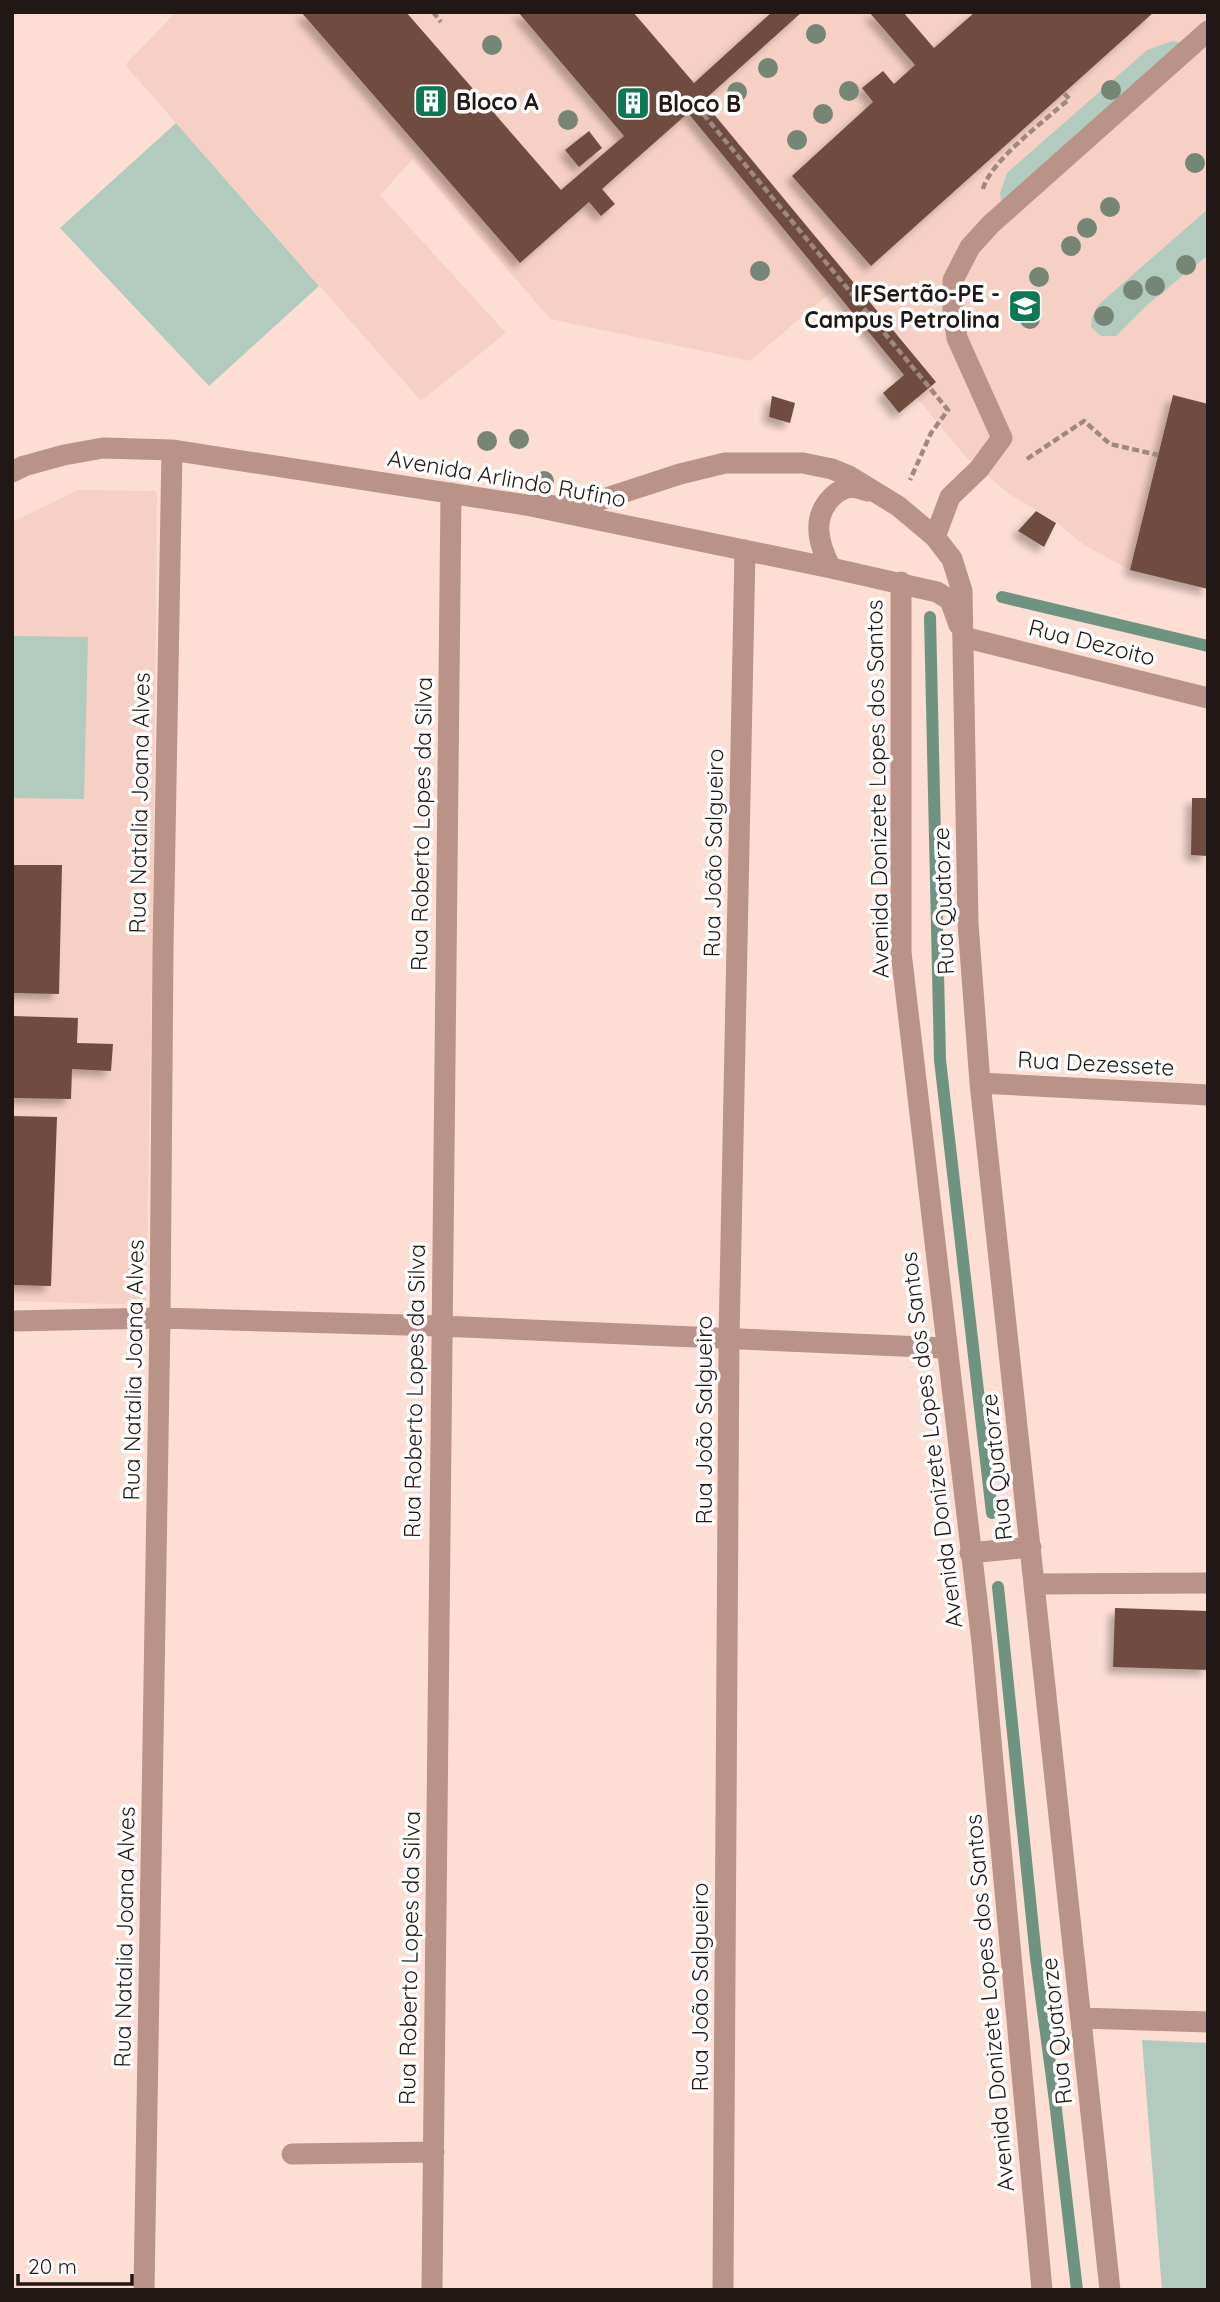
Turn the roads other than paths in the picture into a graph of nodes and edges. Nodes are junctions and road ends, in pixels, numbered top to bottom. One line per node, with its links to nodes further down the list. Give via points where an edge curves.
1 (1208, 32): 7 (street, via 970,247 953,280 957,338 1002,438 968,482 950,497)
2 (172, 450): 3 (street, Avenida Arlindo Rufino, via 103,448); 4 (street, Avenida Arlindo Rufino); 15 (street, Rua Natalia Joana Alves)
3 (12, 472)
4 (451, 493): 6 (street, Avenida Arlindo Rufino); 17 (street, Rua Roberto Lopes da Silva)
5 (891, 501): 6 (street, via 832,469 803,463 724,463 588,504); 7 (street, Rua Quatorze); 9 (street, via 854,486 842,488 830,499 819,515 818,532)
6 (526, 505): 8 (street, Avenida Arlindo Rufino)
7 (935, 537): 11 (street, Rua Quatorze, via 952,559 962,591)
8 (745, 550): 9 (street, Avenida Arlindo Rufino); 18 (street, Rua João Salgueiro)
9 (831, 568): 10 (street, Avenida Arlindo Rufino)
10 (901, 583): 11 (street, Avenida Arlindo Rufino, via 950,600); 19 (street, Avenida Donizete Lopes dos Santos, via 901,952)
11 (963, 637): 12 (street, Rua Dezoito); 13 (street, Rua Quatorze, via 968,923)
12 (1208, 698)
13 (981, 1083): 14 (street, Rua Dezessete); 20 (street, Rua Quatorze)
14 (1208, 1095)
15 (160, 1318): 16 (street); 17 (street); 28 (street, Rua Natalia Joana Alves)
16 (12, 1321)
17 (441, 1326): 18 (street); 26 (street, Rua Roberto Lopes da Silva)
18 (729, 1339): 19 (street); 30 (street, Rua João Salgueiro)
19 (946, 1349): 21 (street, Avenida Donizete Lopes dos Santos)
20 (1031, 1548): 21 (street); 23 (street, Rua Quatorze)
21 (971, 1553): 31 (street, Avenida Donizete Lopes dos Santos)
22 (1208, 1583): 23 (street)
23 (1035, 1584): 24 (street, Rua Quatorze)
24 (1081, 2018): 25 (street); 32 (street, Rua Quatorze)
25 (1208, 2022)
26 (434, 2152): 27 (street); 29 (street, Rua Roberto Lopes da Silva)
27 (292, 2154)
28 (144, 2290)
29 (432, 2290)
30 (723, 2290)
31 (1042, 2290)
32 (1110, 2290)

